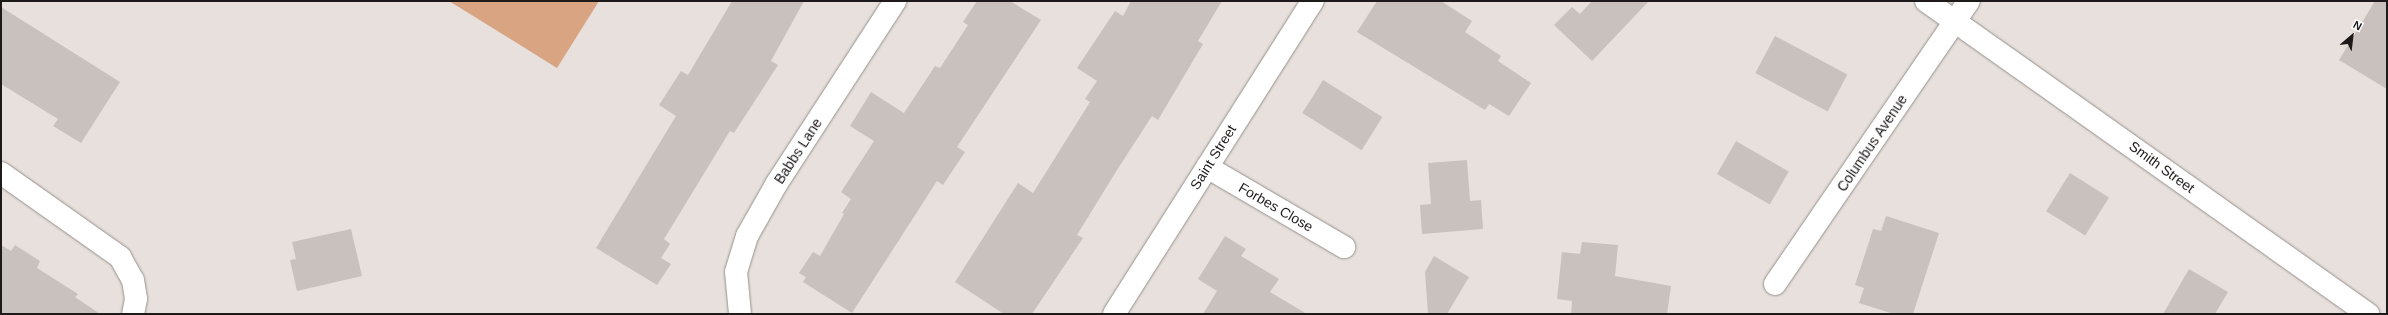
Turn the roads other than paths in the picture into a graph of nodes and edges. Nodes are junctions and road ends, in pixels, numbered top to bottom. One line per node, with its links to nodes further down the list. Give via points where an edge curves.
1 (895, 1): 11 (street, Babbs Lane, via 776,183 747,236 736,272)
2 (1313, 1): 6 (street, Saint Street)
3 (1926, 1): 5 (street)
4 (1969, 1): 5 (street, Columbus Avenue)
5 (1956, 20): 9 (street, Columbus Avenue); 13 (street, Smith Street)
6 (1207, 167): 8 (street, Forbes Close); 12 (street, Saint Street)
7 (1, 173): 10 (street, via 120,257 132,280 136,299)
8 (1344, 247)
9 (1775, 284)
10 (133, 314)
11 (740, 314)
12 (1114, 314)
13 (2368, 314)

